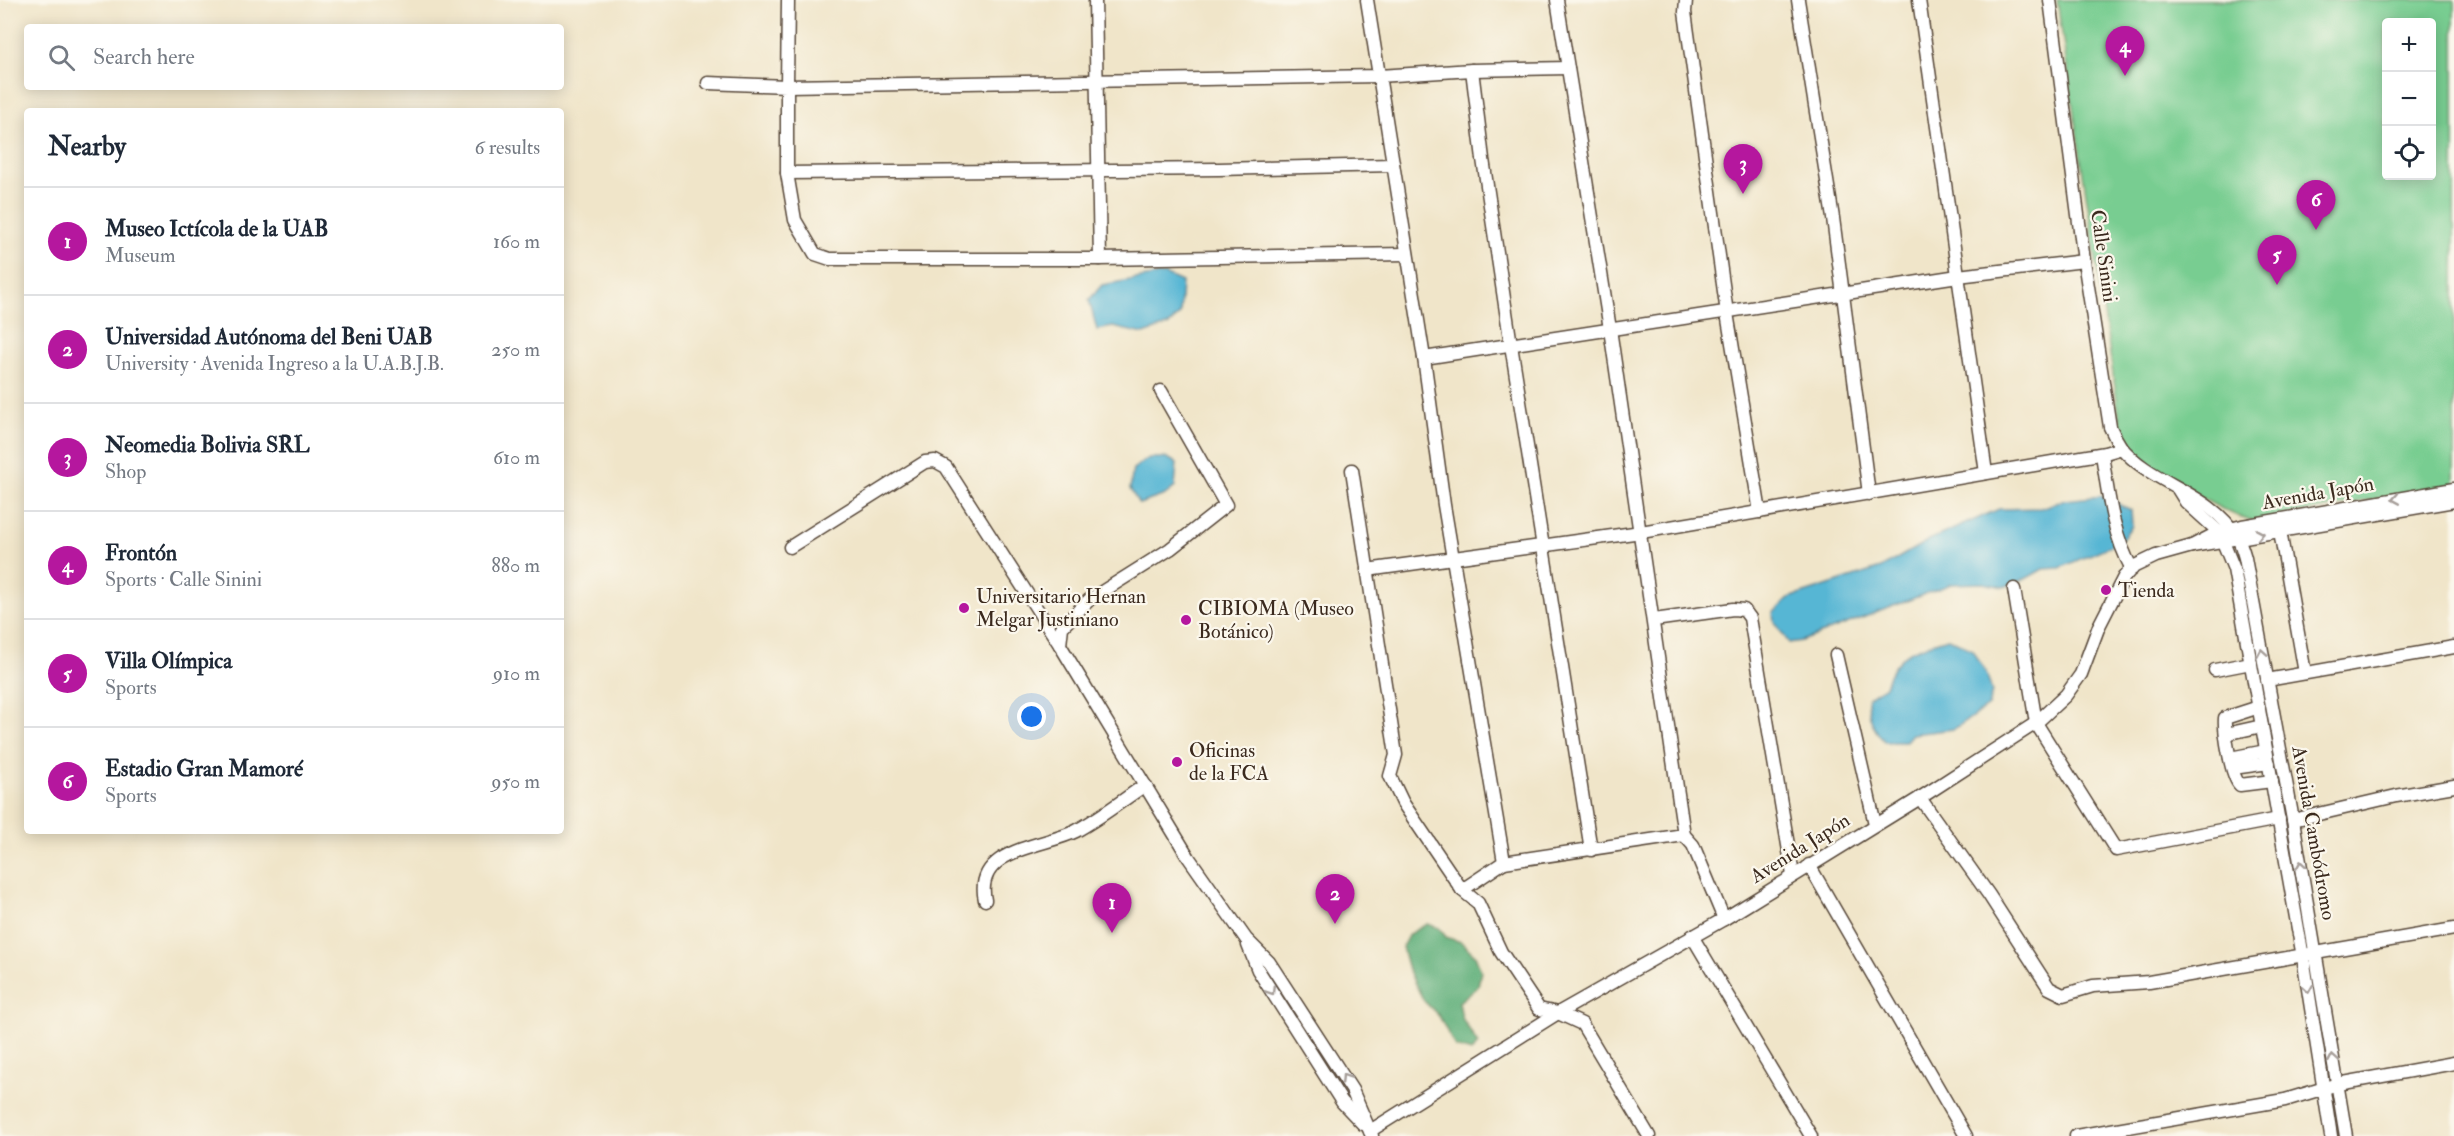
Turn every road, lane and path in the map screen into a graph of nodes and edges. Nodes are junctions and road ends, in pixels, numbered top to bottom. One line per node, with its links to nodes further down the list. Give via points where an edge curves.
1 (788, 0): 14 (street)
2 (1095, 0): 12 (street)
3 (1367, 0): 11 (street)
4 (1557, 0): 9 (street)
5 (1686, 0): 23 (street)
6 (1797, 0): 22 (street, via 1833,218)
7 (1919, 0): 21 (street)
8 (2050, 0): 20 (street, Calle Sinini)
9 (1568, 68): 10 (street); 24 (street)
10 (1472, 70): 11 (street); 25 (street)
11 (1379, 76): 12 (street); 15 (street)
12 (1096, 81): 14 (street); 16 (street)
13 (708, 83): 14 (street)
14 (787, 86): 17 (street)
15 (1393, 165): 16 (street); 18 (street)
16 (1097, 170): 17 (street); 19 (street)
17 (787, 173): 19 (street, via 795,220 815,254 830,260)
18 (1407, 254): 19 (street); 26 (street)
19 (1100, 259)
20 (2084, 261): 21 (street); 28 (street, Calle Sinini, via 2107,416)
21 (1958, 276): 22 (street); 31 (street)
22 (1841, 294): 23 (street); 33 (street)
23 (1727, 313): 24 (street); 35 (street)
24 (1610, 329): 25 (street); 36 (street)
25 (1511, 345): 26 (street); 40 (street)
26 (1424, 358): 41 (street)
27 (1161, 391): 46 (street, via 1226,505 1170,549 1089,600 1062,627)
28 (2122, 448): 29 (street); 38 (street, Calle Sinini, via 2175,486 2186,502)
29 (2102, 454): 31 (street); 42 (street, via 2117,535)
30 (1352, 470): 43 (street)
31 (1986, 473): 33 (street)
32 (2454, 489): 38 (street, Avenida Japón, one-way to 38)
33 (1869, 494): 35 (street)
34 (2454, 501): 37 (street, Avenida Japón)
35 (1760, 512): 36 (street)
36 (1641, 531): 40 (street); 45 (street)
37 (2280, 531): 38 (street, Avenida Japón, one-way to 37); 51 (street)
38 (2228, 535): 42 (street, Avenida Japón, via 2156,556); 49 (street, Avenida Cambódromo); 52 (street, Avenida Cambódromo, one-way to 38, via 2245,558)
39 (790, 547): 46 (street, via 925,462 935,461 946,467)
40 (1543, 547): 41 (street); 67 (street)
41 (1453, 558): 43 (street); 68 (street)
42 (2132, 569): 54 (street, Avenida Japón, via 2115,590 2081,674 2066,695)
43 (1367, 570): 71 (street, via 1395,755 1390,776 1403,803)
44 (2014, 589): 54 (street)
45 (1654, 620): 66 (street); 70 (street, via 1733,609 1744,610 1750,618)
46 (1060, 645): 60 (street)
47 (2454, 647): 51 (street)
48 (1836, 655): 65 (street)
49 (2251, 663): 50 (street); 53 (street, Avenida Cambódromo)
50 (2216, 670)
51 (2304, 673): 52 (street)
52 (2267, 680): 64 (street, Avenida Cambódromo)
53 (2259, 707): 55 (street, Avenida Cambódromo); 56 (street, via 2226,718)
54 (2036, 723): 62 (street, Avenida Japón); 63 (street, via 2116,850)
55 (2262, 726): 56 (street); 57 (street, Avenida Cambódromo)
56 (2226, 734): 58 (street)
57 (2267, 757): 58 (street); 59 (street, Avenida Cambódromo)
58 (2231, 763): 59 (street, via 2240,785)
59 (2272, 781): 63 (street, Avenida Cambódromo)
60 (1145, 785): 72 (street, via 1079,830 1006,855 983,881); 81 (street, via 1189,858 1246,939 1258,970 1336,1092)
61 (2454, 786): 64 (street)
62 (1920, 798): 65 (street, Avenida Japón); 76 (street, via 2049,988 2063,995 2093,986 2149,982)
63 (2279, 819): 76 (street, Avenida Cambódromo)
64 (2293, 820): 76 (street, Avenida Cambódromo, one-way to 64)
65 (1875, 824): 69 (street, Avenida Japón)
66 (1684, 835): 67 (street); 73 (street)
67 (1591, 850): 68 (street)
68 (1504, 862): 71 (street)
69 (1809, 866): 70 (street, Avenida Japón); 84 (street)
70 (1793, 875): 73 (street, Avenida Japón)
71 (1462, 890): 77 (street, via 1478,903 1502,951 1539,1009)
72 (985, 900)
73 (1724, 918): 75 (street, Avenida Japón)
74 (2454, 929): 76 (street)
75 (1692, 936): 77 (street, Avenida Japón); 83 (street)
76 (2309, 955): 79 (street, Avenida Cambódromo, one-way to 76); 80 (street, Avenida Cambódromo, one-way to 80)
77 (1558, 1013): 81 (street, Avenida Japón); 82 (street, via 1582,1024)
78 (2454, 1063): 79 (street)
79 (2338, 1084): 80 (street); 87 (street, Avenida Cambódromo)
80 (2323, 1088): 85 (street, via 2285,1100); 86 (street, Avenida Cambódromo)
81 (1371, 1134)
82 (1648, 1136)
83 (1811, 1136)
84 (1966, 1136)
85 (2076, 1136)
86 (2331, 1136)
87 (2346, 1136)

